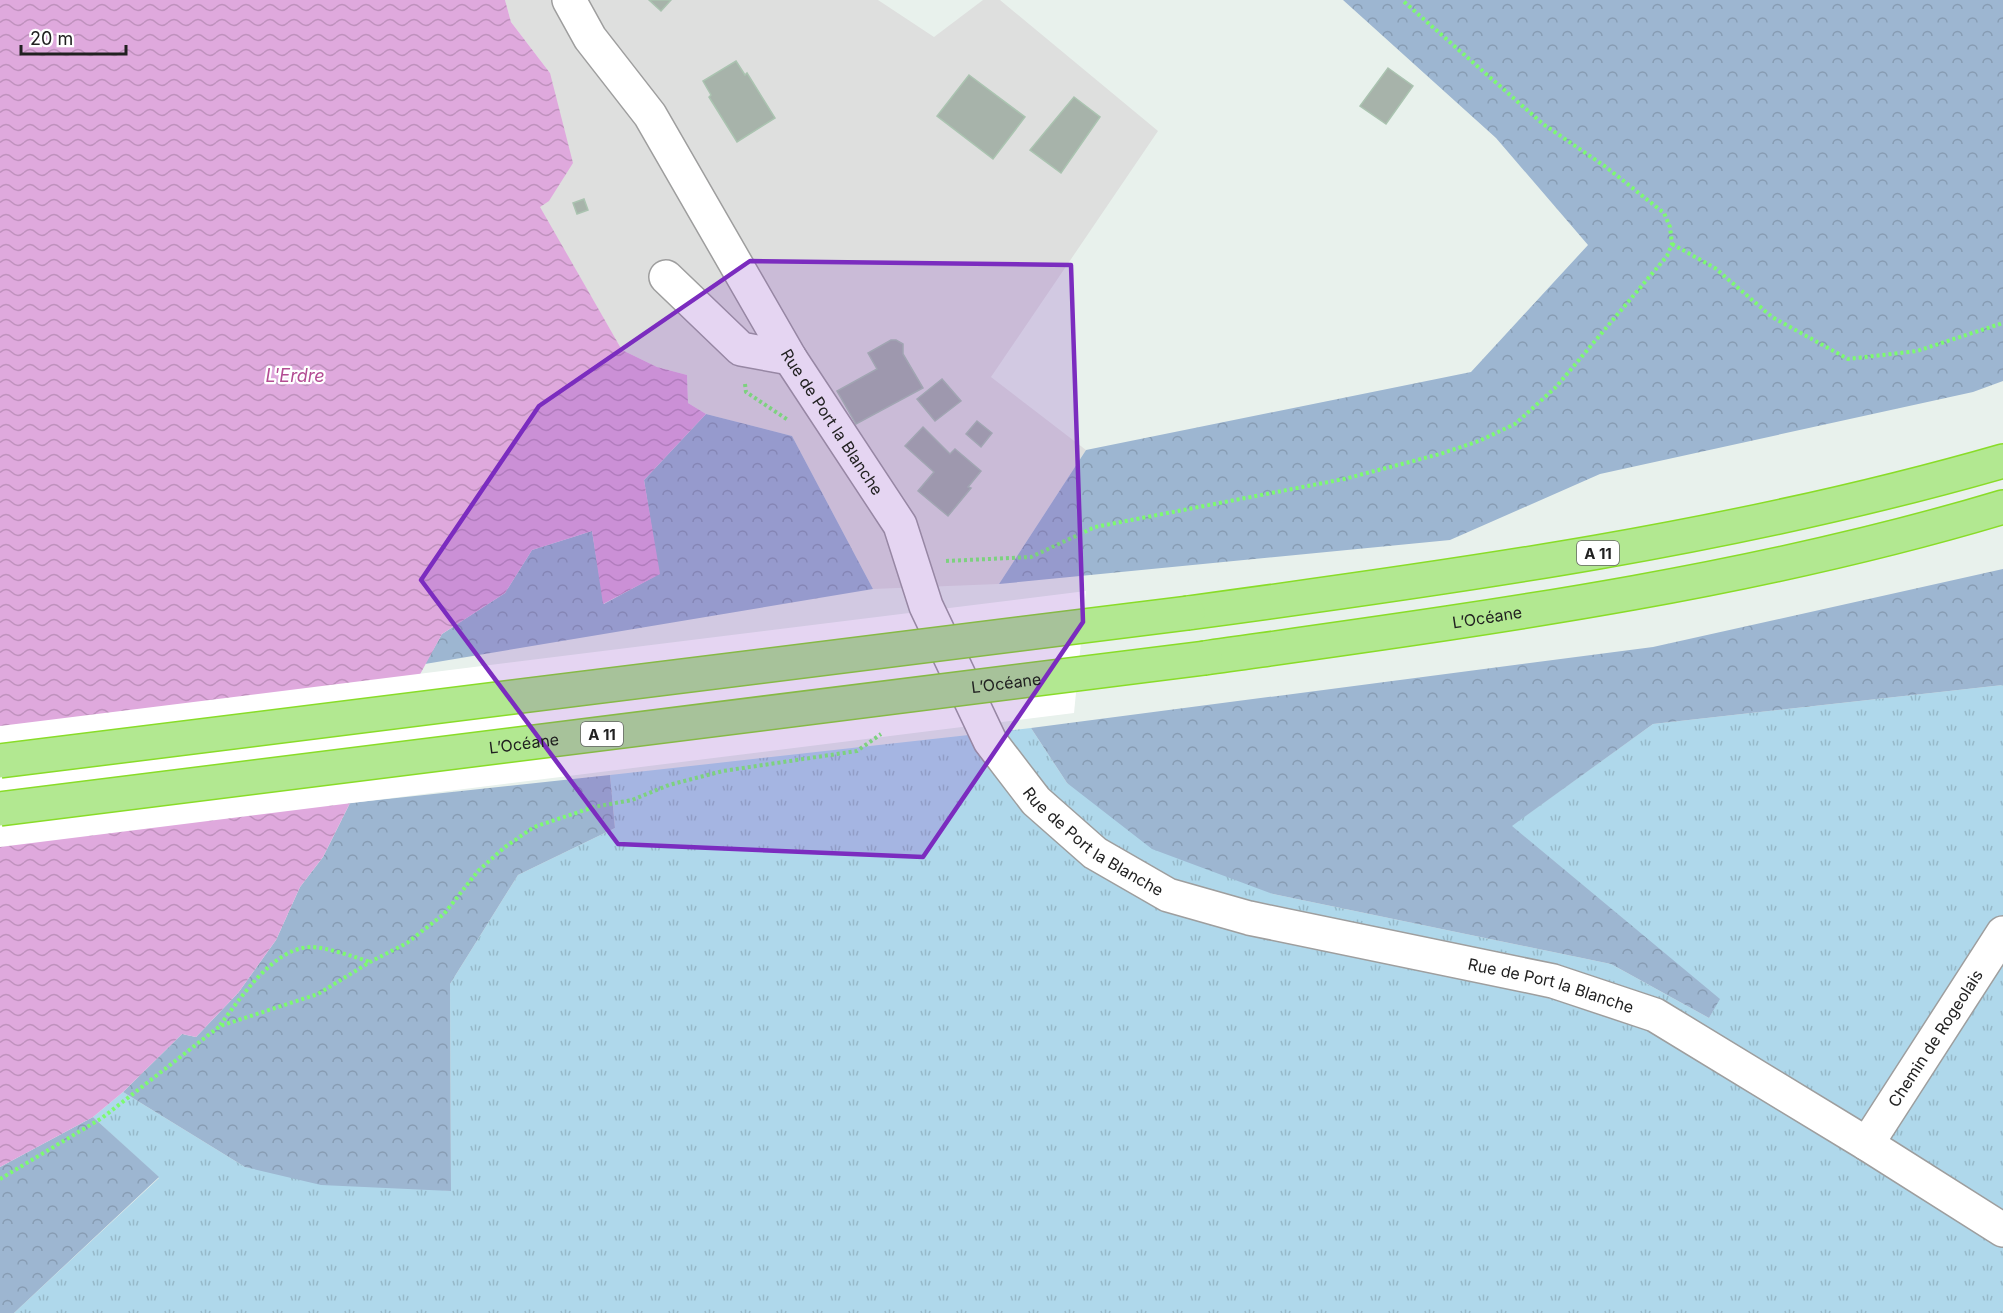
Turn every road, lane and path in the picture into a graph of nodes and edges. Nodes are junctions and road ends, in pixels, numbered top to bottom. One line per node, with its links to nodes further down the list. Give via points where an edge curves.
1 (569, 0): 6 (street, Rue de Port la Blanche, via 590,38 651,115)
2 (1402, 0): 3 (path, via 1543,124 1664,213)
3 (1672, 244): 5 (path, via 1715,268 1772,317 1848,359 1917,351); 10 (path, via 1667,256 1556,387 1515,424 1479,441 1344,479 1095,527 1030,557)
4 (666, 277): 6 (street, via 741,349)
5 (2003, 323)
6 (790, 357): 7 (path, via 744,382 746,392); 10 (street, Rue de Port la Blanche, via 900,525)
7 (791, 422)
8 (2003, 461): 12 (highway, A 11, bridge, via 1829,507 1509,568 1188,613)
9 (2003, 507): 13 (highway, L’Océane / A 11, bridge, via 1869,544 1754,570 1427,627)
10 (912, 562): 17 (street, Rue de Port la Blanche, via 926,606 990,741 1036,801 1095,853 1168,895 1249,918 1553,981 1655,1015)
11 (887, 728): 15 (path, via 857,751 723,771 534,827 478,871 444,914 407,943)
12 (0, 761)
13 (0, 809)
14 (2003, 933): 17 (street, Chemin de Rogeolais)
15 (370, 962): 16 (path, via 318,994); 16 (path, via 310,947 282,956 250,985)
16 (220, 1026): 18 (path, via 102,1118)
17 (1867, 1144): 19 (street, Rue de Port la Blanche)
18 (0, 1179)
19 (2003, 1230)

